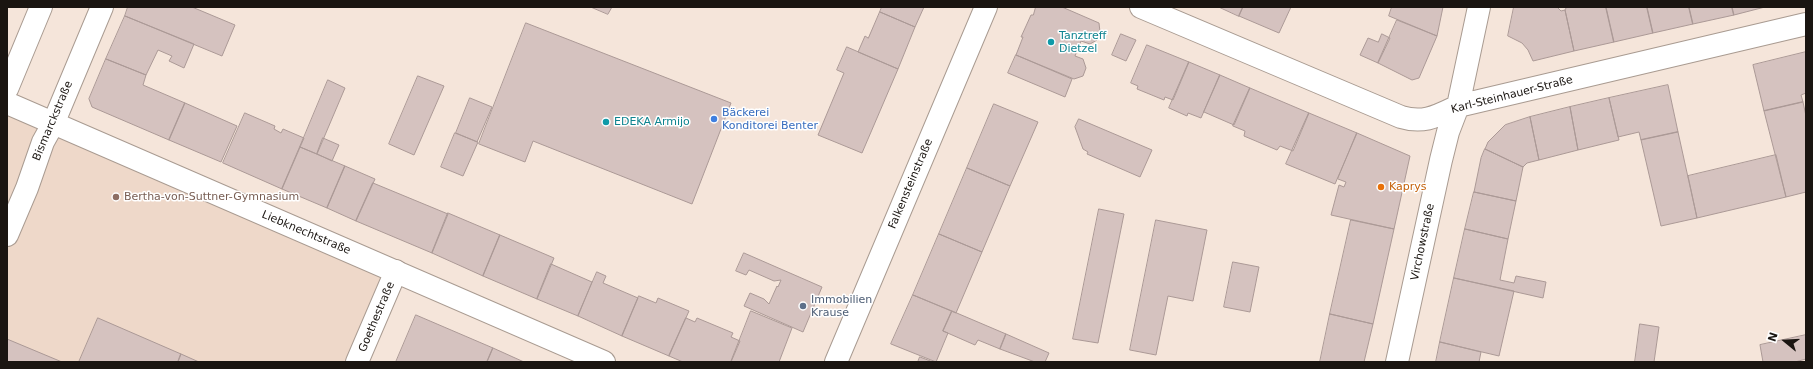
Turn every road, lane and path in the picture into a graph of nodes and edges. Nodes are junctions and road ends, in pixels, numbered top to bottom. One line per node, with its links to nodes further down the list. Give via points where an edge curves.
1 (41, 7): 7 (street)
2 (102, 7): 10 (street, Bismarckstraße)
3 (986, 7): 15 (street, Falkensteinstraße)
4 (1140, 7): 9 (street, Karl-Steinhauer-Straße, via 1409,119 1420,121)
5 (1479, 7): 9 (street, Virchowstraße)
6 (1806, 24): 9 (street, Karl-Steinhauer-Straße)
7 (7, 89)
8 (7, 103): 10 (street, Liebknechtstraße)
9 (1458, 106): 16 (street, Virchowstraße, via 1441,160)
10 (53, 124): 11 (street, Bismarckstraße, via 38,154); 12 (street, Liebknechtstraße)
11 (7, 235)
12 (396, 271): 13 (street, Goethestraße); 14 (street, Liebknechtstraße)
13 (357, 362)
14 (604, 362)
15 (836, 362)
16 (1397, 362)

